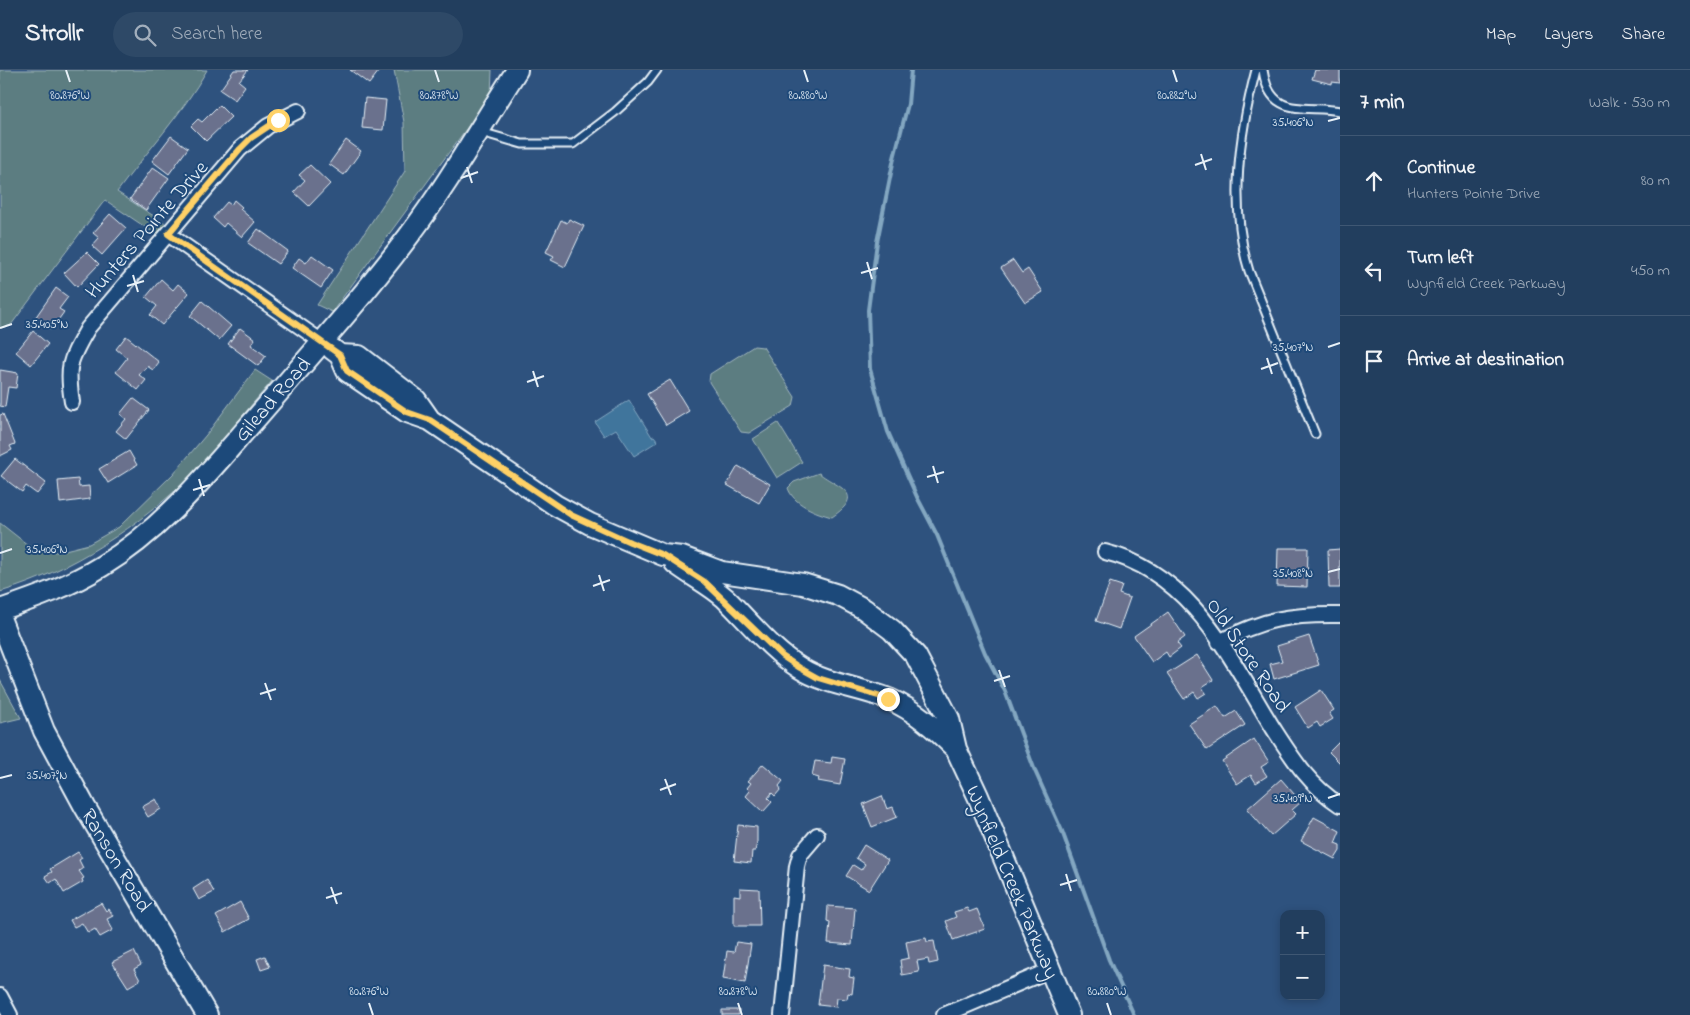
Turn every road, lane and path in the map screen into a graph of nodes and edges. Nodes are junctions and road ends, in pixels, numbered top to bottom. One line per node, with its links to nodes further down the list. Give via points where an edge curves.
1 (517, 70): 7 (street, Gilead Road)
2 (657, 70): 7 (lane, via 615,112 573,144 522,144)
3 (1256, 70): 11 (lane, via 1248,98 1239,175 1237,201 1241,244)
4 (1263, 70): 6 (lane, via 1268,89 1280,103 1302,110)
5 (298, 111): 8 (street, Hunters Pointe Drive, via 251,138)
6 (1340, 111)
7 (478, 131): 9 (street, Gilead Road, via 409,236)
8 (168, 234): 9 (street, Wynfield Creek Parkway); 10 (street, Hunters Pointe Drive, via 88,328 70,362 68,375)
9 (322, 342): 13 (street, Wynfield Creek Parkway, via 340,355 347,371 407,412 430,420 571,515); 14 (street, Gilead Road, via 167,517 102,567 65,586)
10 (72, 402)
11 (1315, 434)
12 (1105, 552): 17 (street, Old Store Road, via 1128,558 1173,585 1197,610)
13 (663, 555): 18 (street, Wynfield Creek Parkway, via 705,582 782,656 800,668 818,678 888,699 911,710); 18 (street, Wynfield Creek Parkway, via 682,557 722,572 803,584 838,595 864,609 892,630 916,656 949,719)
14 (0, 610)
15 (1340, 615): 17 (street, via 1289,616 1265,621)
16 (0, 618): 24 (street, Ranson Road, via 44,731)
17 (1219, 642): 19 (street, Old Store Road, via 1299,770)
18 (956, 749): 21 (street, Wynfield Creek Parkway)
19 (1340, 805)
20 (816, 835): 25 (street, via 800,855 797,866)
21 (1050, 970): 26 (street); 27 (street, Wynfield Creek Parkway)
22 (0, 996): 23 (street)
23 (10, 1015)
24 (207, 1015)
25 (782, 1015)
26 (944, 1015)
27 (1069, 1015)

